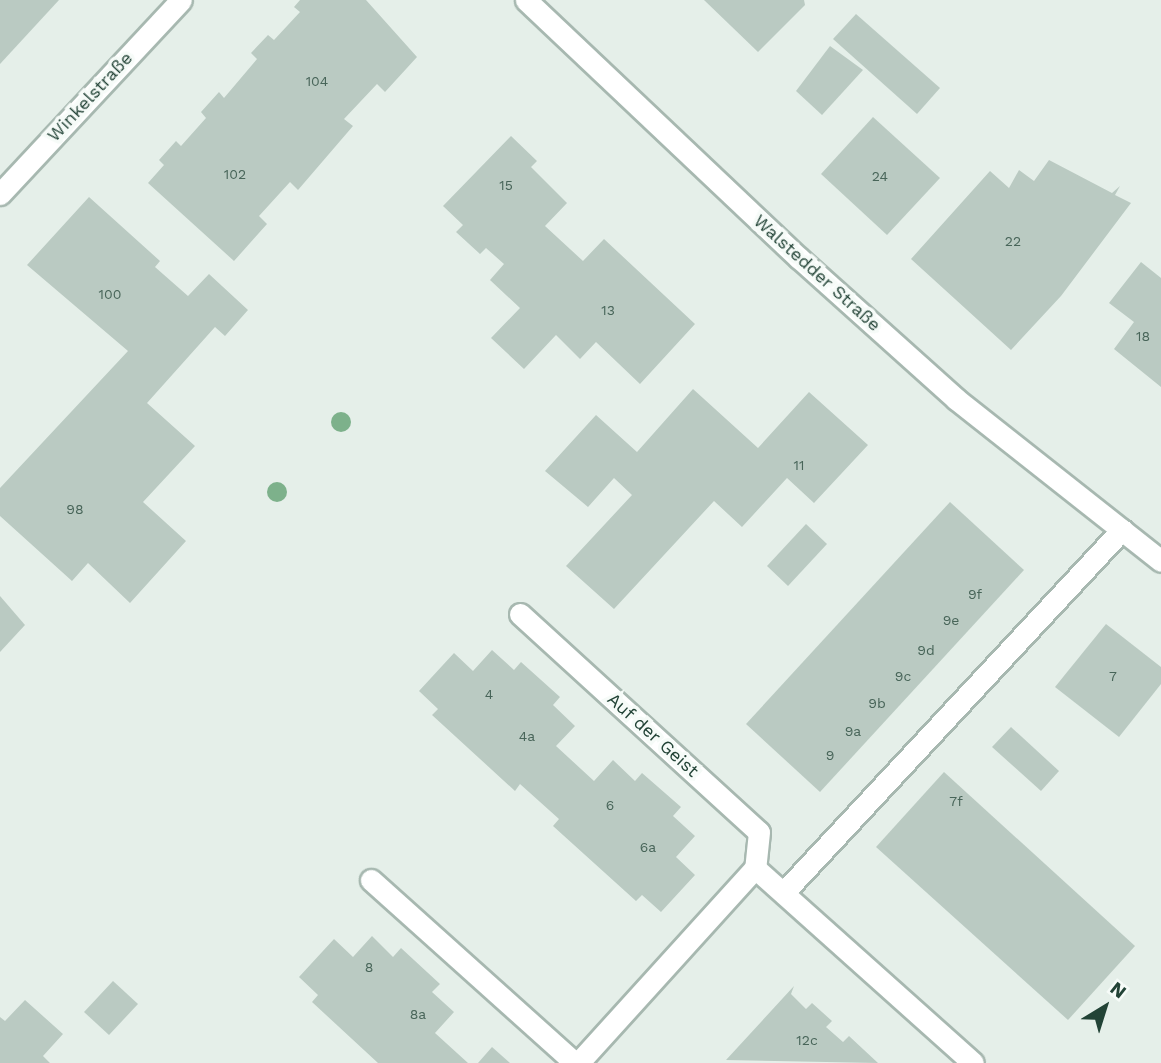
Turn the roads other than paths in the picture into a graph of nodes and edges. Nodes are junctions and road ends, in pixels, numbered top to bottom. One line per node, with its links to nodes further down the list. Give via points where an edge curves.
1 (181, 0): 3 (street, Winkelstraße)
2 (526, 0): 4 (street, Walstedder Straße, via 808,267 956,399)
3 (0, 194)
4 (1122, 530): 5 (street, Walstedder Straße); 9 (street)
5 (1161, 561)
6 (520, 614): 7 (street, Auf der Geist, via 759,832)
7 (755, 868): 9 (street); 10 (street)
8 (371, 880): 10 (street)
9 (785, 891): 11 (street)
10 (576, 1063)
11 (973, 1063)

